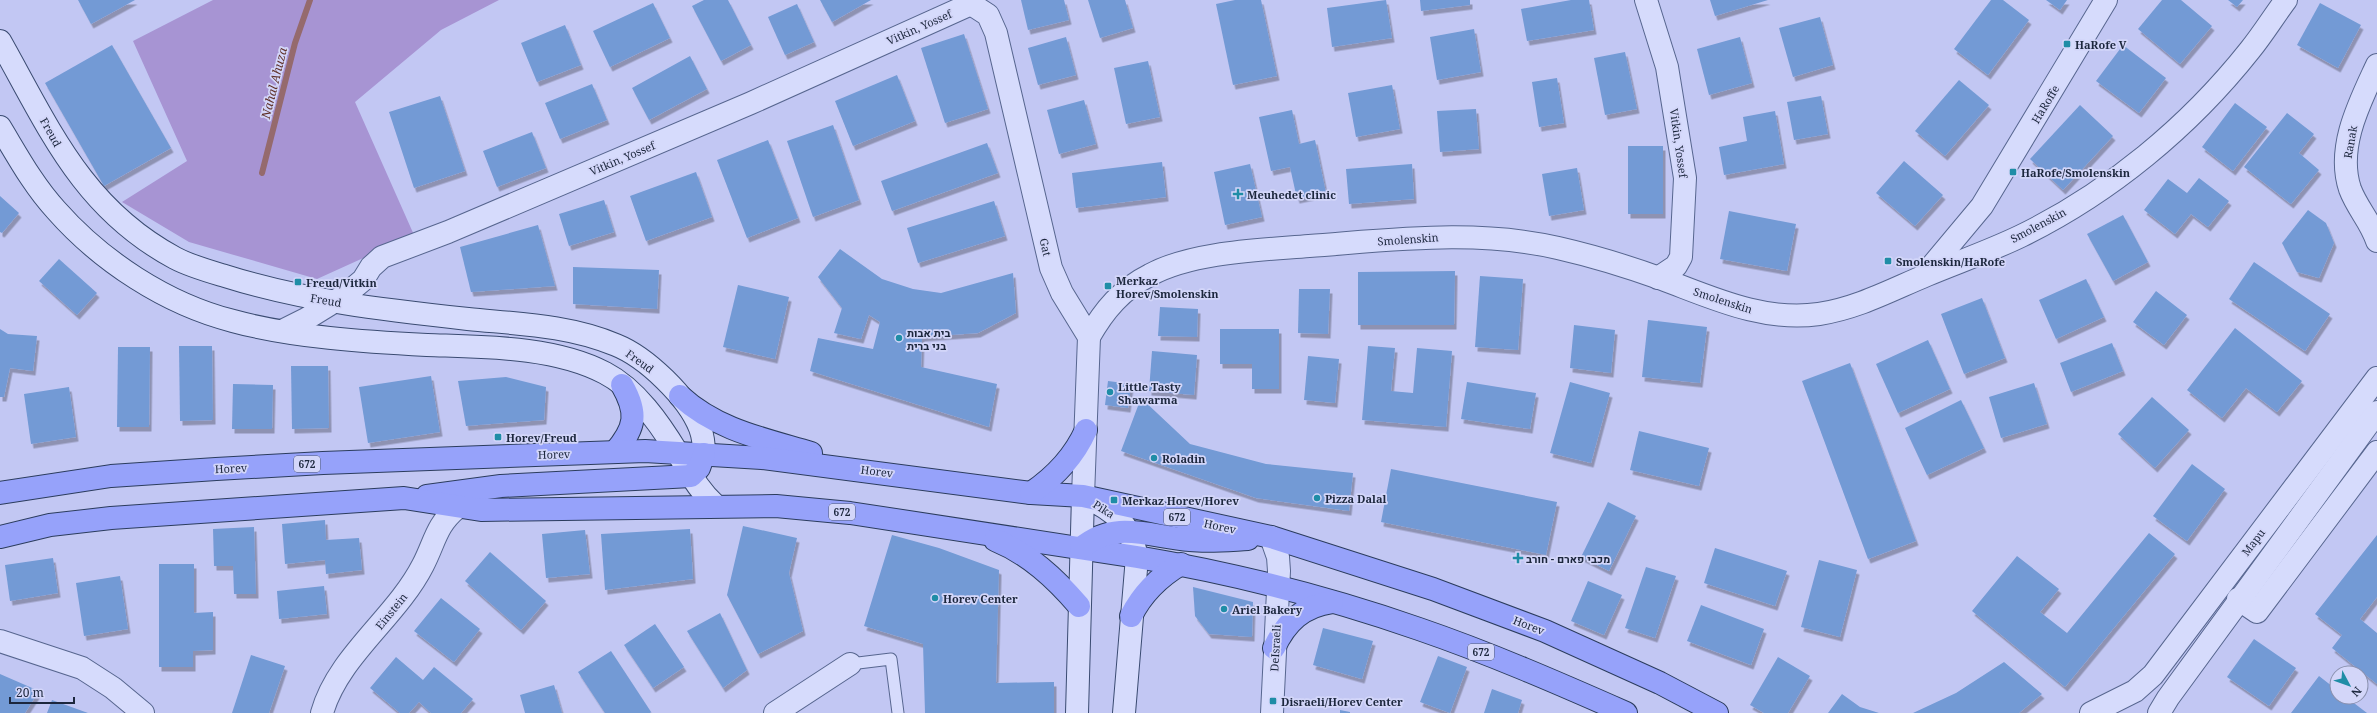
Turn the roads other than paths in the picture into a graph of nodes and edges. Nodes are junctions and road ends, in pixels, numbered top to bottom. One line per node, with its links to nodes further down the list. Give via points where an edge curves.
1 (1646, 0): 12 (street, Vitkin, Yossef, via 1667,67 1685,178 1682,257 1676,266)
2 (2106, 0): 8 (street, HaRoffe)
3 (2286, 0): 10 (street, Smolenskin, via 2250,50 2178,128 2124,172 2074,206)
4 (972, 2): 13 (street, Vitkin, Yossef, via 751,103 448,232 382,257 371,267 363,280); 15 (street, Gat, via 988,16 996,33 1051,268 1062,293)
5 (0, 41): 13 (street, Freud, via 67,160 93,195 115,217 175,259 265,289)
6 (2377, 65): 9 (street, Ranak, via 2349,132 2346,162 2350,188 2361,212)
7 (0, 127): 14 (street, via 37,186 55,209 97,249 133,276 202,311 233,321)
8 (1982, 206): 10 (street, HaRoffe, via 1978,224 1987,241); 11 (street, HaRoffe)
9 (2376, 233)
10 (1996, 248): 11 (street, Smolenskin)
11 (1924, 276): 12 (street, Smolenskin, via 1855,307 1817,314 1781,316 1744,309)
12 (1658, 278): 15 (street, Smolenskin, via 1562,249 1516,239 1440,236 1278,249 1187,260 1150,274 1121,294 1101,315)
13 (334, 303): 14 (street, Vitkin, Yossef); 18 (street, Freud, via 568,330 617,345 648,364)
14 (282, 331): 17 (street, via 392,343 550,354 604,373)
15 (1089, 337): 20 (street)
16 (2377, 378): 48 (street, Mapu, via 2153,675 2142,687)
17 (622, 385): 21 (main road, via 629,397 633,414 630,432); 22 (street, via 649,412)
18 (680, 396): 24 (street, Freud, via 699,427); 25 (main road, via 702,415 729,428)
19 (2377, 412): 41 (street, Mapu)
20 (1086, 430): 27 (main road, via 1080,445 1061,469); 29 (street)
21 (616, 452): 22 (main road, Horev / 672); 28 (main road, Horev / 672, via 216,469 111,476)
22 (677, 452): 24 (main road, Horev / 672); 26 (street)
23 (2377, 452): 41 (street, via 2258,612)
24 (704, 454): 25 (main road, Horev / 672); 26 (main road, via 699,468)
25 (867, 470): 27 (main road, Horev / 672)
26 (691, 476): 30 (main road, via 501,486); 31 (street, via 699,489)
27 (1031, 492): 29 (main road, Horev / 672)
28 (0, 493)
29 (1083, 496): 34 (street, Pika, via 1114,514); 36 (main road, Horev / 672); 37 (street, Pika)
30 (404, 498): 32 (main road, 672); 35 (main road, 672, via 112,518 50,525)
31 (715, 505): 32 (main road, 672, via 513,510); 33 (main road, 672, via 776,506 850,513)
32 (457, 508): 50 (street, Einstein, via 439,527 408,590 346,665 327,696)
33 (967, 530): 37 (main road, 672); 43 (main road, via 998,542 1031,560 1054,579)
34 (1128, 530): 36 (main road, via 1191,540); 37 (main road, via 1099,536); 38 (street, Pika)
35 (0, 537)
36 (1271, 537): 40 (street, DeIsraeli, via 1278,557); 57 (main road, Horev / 672, via 1433,589 1545,631 1660,683)
37 (1081, 548): 38 (main road, 672); 43 (street, Pika)
38 (1137, 557): 39 (main road, 672); 44 (street, Pika)
39 (1181, 564): 40 (main road, 672); 44 (main road, via 1160,578 1147,591)
40 (1279, 587): 42 (main road, 672); 46 (street, DeIsraeli)
41 (2238, 599): 60 (street, Mapu)
42 (1332, 602): 46 (main road, via 1313,606 1294,618); 56 (main road, 672, via 1447,639 1531,671)
43 (1079, 606): 53 (street, Pika)
44 (1131, 616): 54 (street, Pika)
45 (0, 641): 49 (street, via 82,668 113,688)
46 (1274, 648): 55 (street, DeIsraeli)
47 (850, 664): 51 (street); 52 (lane, via 891,659)
48 (2122, 698): 58 (street, Mapu); 59 (street, via 2134,699)
49 (143, 713)
50 (322, 713)
51 (775, 713)
52 (898, 713)
53 (1077, 713)
54 (1124, 713)
55 (1272, 713)
56 (1626, 713)
57 (1717, 713)
58 (2091, 713)
59 (2150, 713)
60 (2159, 713)

